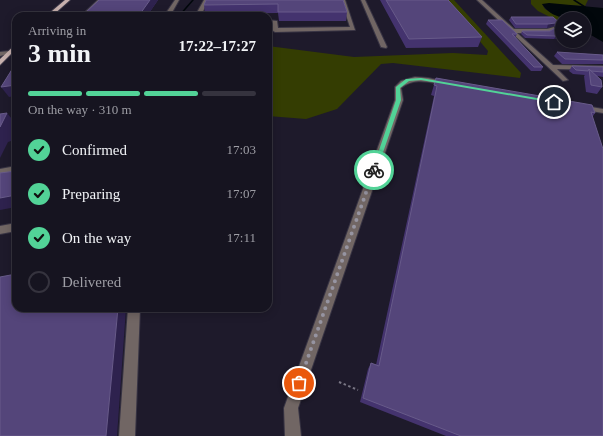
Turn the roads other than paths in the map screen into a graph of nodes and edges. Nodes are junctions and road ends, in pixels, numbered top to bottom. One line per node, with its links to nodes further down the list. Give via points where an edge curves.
1 (68, 0): 8 (main road)
2 (101, 0): 9 (street)
3 (177, 0): 10 (street)
4 (206, 0): 11 (street)
5 (344, 0): 12 (street, via 353,29 275,30 275,22)
6 (363, 0): 15 (street)
7 (479, 0): 14 (street)
8 (54, 12)
9 (88, 12)
10 (170, 12)
11 (200, 12)
12 (272, 22)
13 (552, 28): 14 (street, via 548,31)
14 (513, 31): 20 (street)
15 (384, 47)
16 (12, 50): 17 (main road)
17 (9, 53): 18 (street); 19 (main road)
18 (0, 54)
19 (0, 62)
20 (551, 67): 21 (street); 22 (street)
21 (603, 68)
22 (565, 80)
23 (456, 85): 34 (street, via 416,79 408,80 398,87 399,100 291,408)
24 (574, 105): 25 (street)
25 (603, 111)
26 (12, 122): 27 (street)
27 (0, 124)
28 (12, 170): 29 (street)
29 (0, 172)
30 (12, 228): 31 (street)
31 (0, 230)
32 (134, 312): 33 (street)
33 (127, 436)
34 (293, 436)

